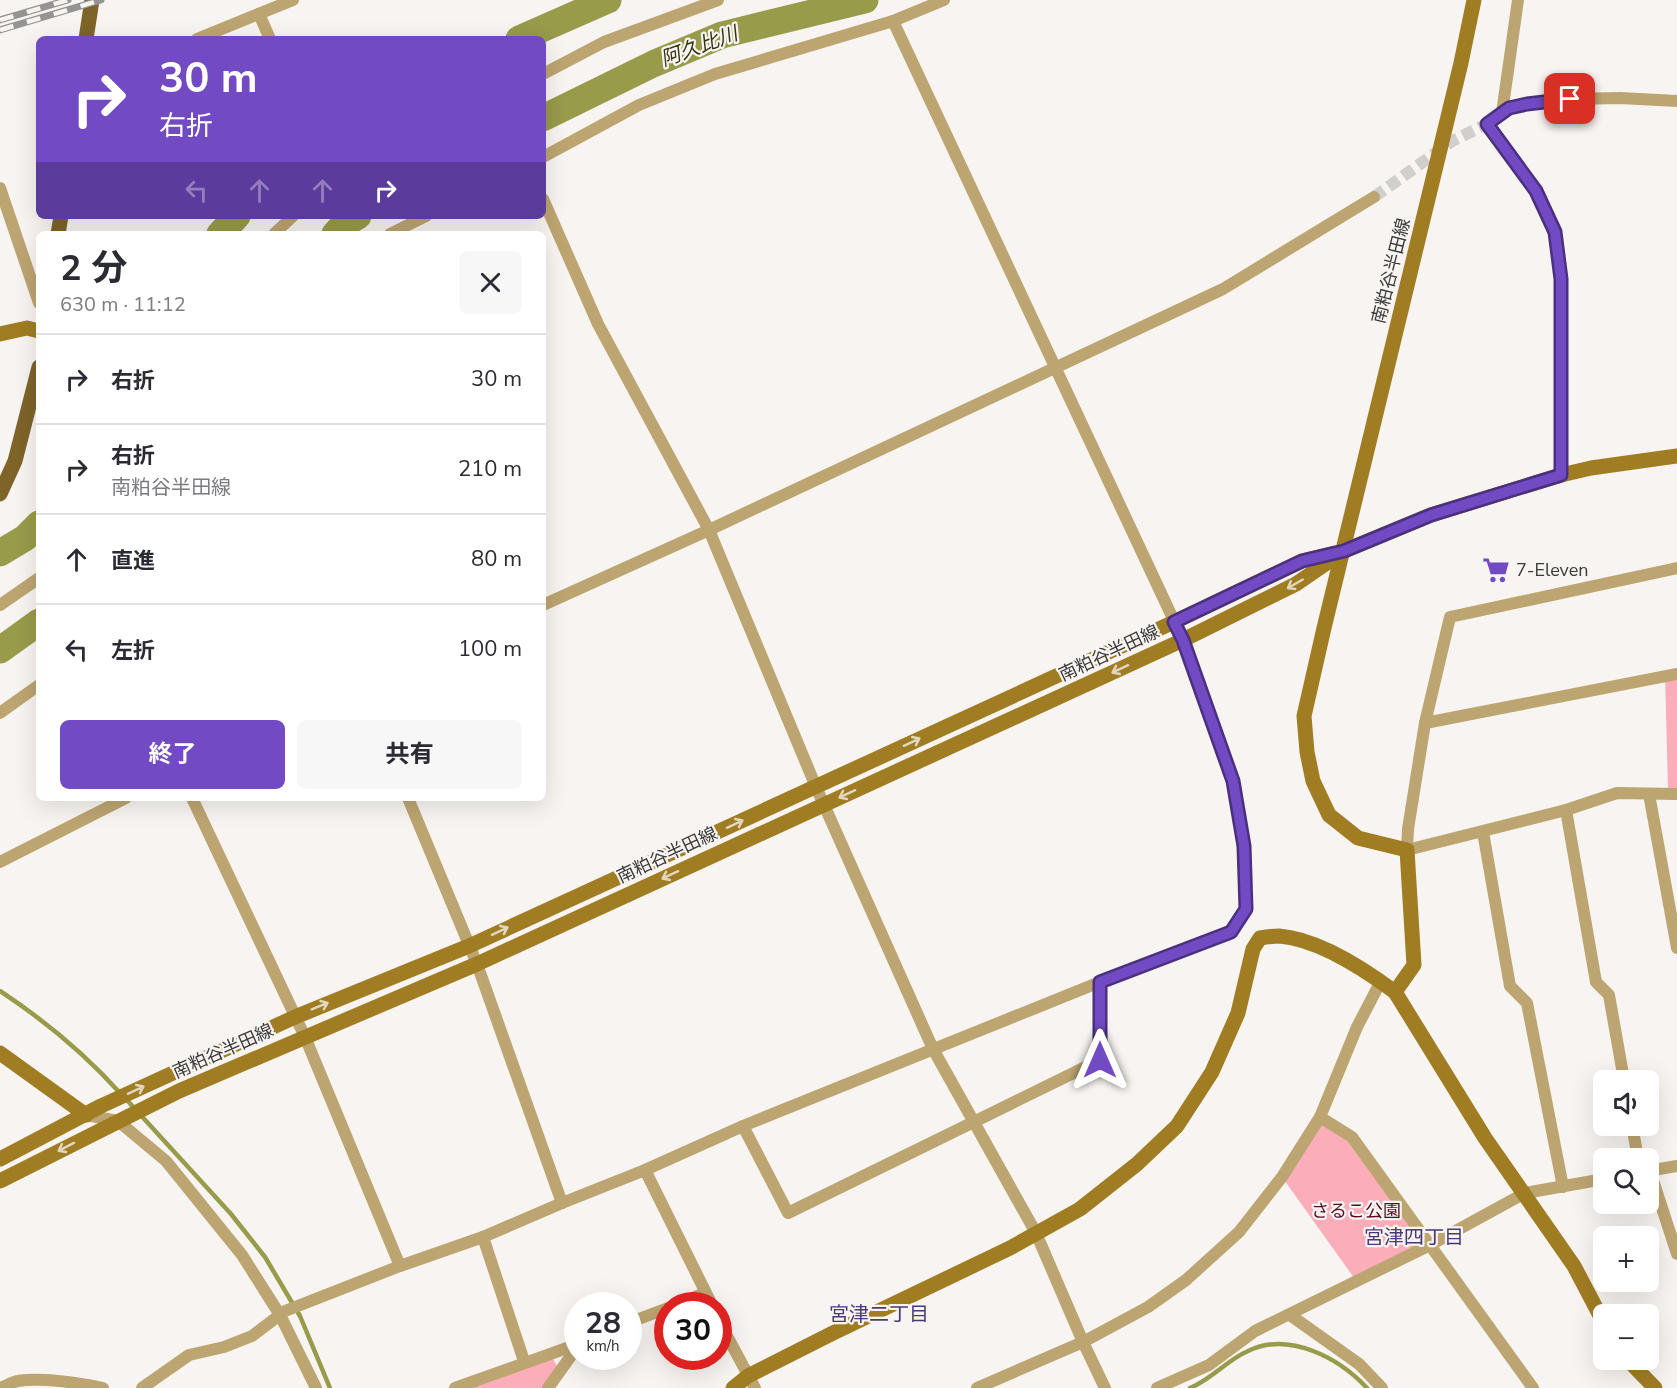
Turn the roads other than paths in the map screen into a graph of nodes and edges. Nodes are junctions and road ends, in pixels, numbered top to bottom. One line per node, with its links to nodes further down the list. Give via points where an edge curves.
1 (92, 0): 9 (main road)
2 (292, 0): 7 (street)
3 (718, 0): 12 (street, via 604,42)
4 (944, 0): 8 (street)
5 (1474, 0): 32 (main road, 南粕谷半田線)
6 (1518, 0): 14 (street)
7 (259, 14): 10 (street); 11 (street)
8 (893, 21): 15 (street, via 715,74 639,105); 26 (street)
9 (86, 36)
10 (204, 36)
11 (269, 36)
12 (546, 72)
13 (1677, 101): 14 (street, via 1570,99 1527,104)
14 (1502, 113): 29 (street, via 1487,124 1536,191 1555,232 1561,279)
15 (546, 155)
16 (0, 188): 23 (street)
17 (1374, 197): 26 (street, via 1223,289)
18 (546, 206): 31 (street, via 598,324)
19 (290, 219): 21 (street)
20 (420, 219): 22 (street)
21 (277, 231)
22 (396, 231)
23 (36, 294)
24 (36, 330): 25 (main road, via 27,328)
25 (0, 334)
26 (1054, 369): 31 (street); 37 (street)
27 (36, 379): 30 (main road, via 15,461)
28 (1677, 456): 29 (main road)
29 (1561, 475): 32 (main road, via 1431,515)
30 (0, 494)
31 (709, 530): 35 (street); 43 (street)
32 (1344, 551): 37 (main road, 南粕谷半田線, via 1302,561); 38 (main road, 南粕谷半田線, one-way to 38, via 1296,584); 52 (main road, via 1304,716 1313,781 1329,815 1358,838)
33 (1677, 568): 42 (street, via 1450,617)
34 (36, 580): 36 (street)
35 (546, 604)
36 (0, 605)
37 (1174, 622): 38 (street); 43 (main road, 南粕谷半田線, one-way to 37)
38 (1183, 640): 49 (main road, 南粕谷半田線, one-way to 49); 58 (street, via 1233,781 1244,846 1246,909 1231,932)
39 (1677, 674): 42 (street)
40 (36, 687): 41 (street)
41 (0, 713)
42 (1425, 723): 52 (street)
43 (816, 787): 49 (street); 54 (main road, 南粕谷半田線, one-way to 43)
44 (1649, 794): 45 (street); 50 (street, via 1617,793); 55 (street)
45 (1677, 794)
46 (120, 801): 53 (street)
47 (193, 801): 60 (street)
48 (409, 801): 54 (street)
49 (824, 805): 56 (main road, 南粕谷半田線, one-way to 56); 62 (street)
50 (1566, 810): 51 (street); 64 (street, via 1596,982 1609,995)
51 (1483, 832): 52 (street); 76 (street, via 1510,986 1527,1003)
52 (1407, 850): 59 (main road, via 1414,965)
53 (0, 862)
54 (469, 946): 56 (street); 60 (main road, 南粕谷半田線, one-way to 54)
55 (1677, 948)
56 (477, 964): 61 (main road, 南粕谷半田線); 79 (street)
57 (1381, 981): 59 (main road); 66 (street); 80 (main road, via 1317,945 1279,936 1260,938 1253,949 1238,1013 1212,1072 1177,1126 1080,1209)
58 (1100, 982): 62 (street); 68 (street, via 1100,1060)
59 (1395, 992): 77 (main road, via 1485,1138)
60 (295, 1017): 61 (street); 65 (main road, 南粕谷半田線, one-way to 60)
61 (305, 1037): 67 (main road, 南粕谷半田線); 84 (street)
62 (933, 1049): 68 (street); 69 (street)
63 (0, 1053): 65 (main road)
64 (1622, 1070)
65 (86, 1115): 67 (street); 70 (main road, 南粕谷半田線)
66 (1320, 1117): 82 (street, via 1352,1137); 89 (street, via 1282,1177 1239,1232 1186,1280 1148,1307)
67 (118, 1121): 74 (main road, 南粕谷半田線, one-way to 74); 87 (street, via 165,1161 242,1255)
68 (975, 1121): 69 (street, via 788,1214); 80 (street)
69 (743, 1126): 73 (street)
70 (0, 1159)
71 (1677, 1166): 72 (street)
72 (1659, 1169)
73 (645, 1170): 79 (street); 85 (street)
74 (0, 1181)
75 (1593, 1181): 76 (street)
76 (1563, 1187): 77 (street)
77 (1525, 1193): 82 (street); 86 (main road, via 1574,1266)
78 (1659, 1201): 83 (street)
79 (562, 1203): 81 (street)
80 (1036, 1233): 89 (street); 95 (main road)
81 (483, 1237): 84 (street); 92 (street)
82 (1430, 1245): 88 (street); 107 (street)
83 (1677, 1254)
84 (400, 1266): 87 (street)
85 (705, 1292)
86 (1594, 1304)
87 (283, 1313): 98 (street, via 252,1336 189,1355); 99 (street)
88 (1290, 1315): 105 (street, via 1255,1331 1209,1365); 106 (street, via 1359,1364)
89 (1083, 1342): 103 (street); 104 (street)
90 (732, 1346): 95 (street)
91 (564, 1349): 92 (street)
92 (524, 1361): 100 (street)
93 (564, 1365): 101 (street)
94 (1638, 1370): 108 (main road)
95 (751, 1382): 102 (main road)
96 (0, 1388): 97 (street, via 19,1381 34,1381)
97 (103, 1388)
98 (142, 1388)
99 (316, 1388)
100 (455, 1388)
101 (548, 1388)
102 (733, 1388)
103 (977, 1388)
104 (1105, 1388)
105 (1157, 1388)
106 (1382, 1388)
107 (1533, 1388)
108 (1655, 1388)

